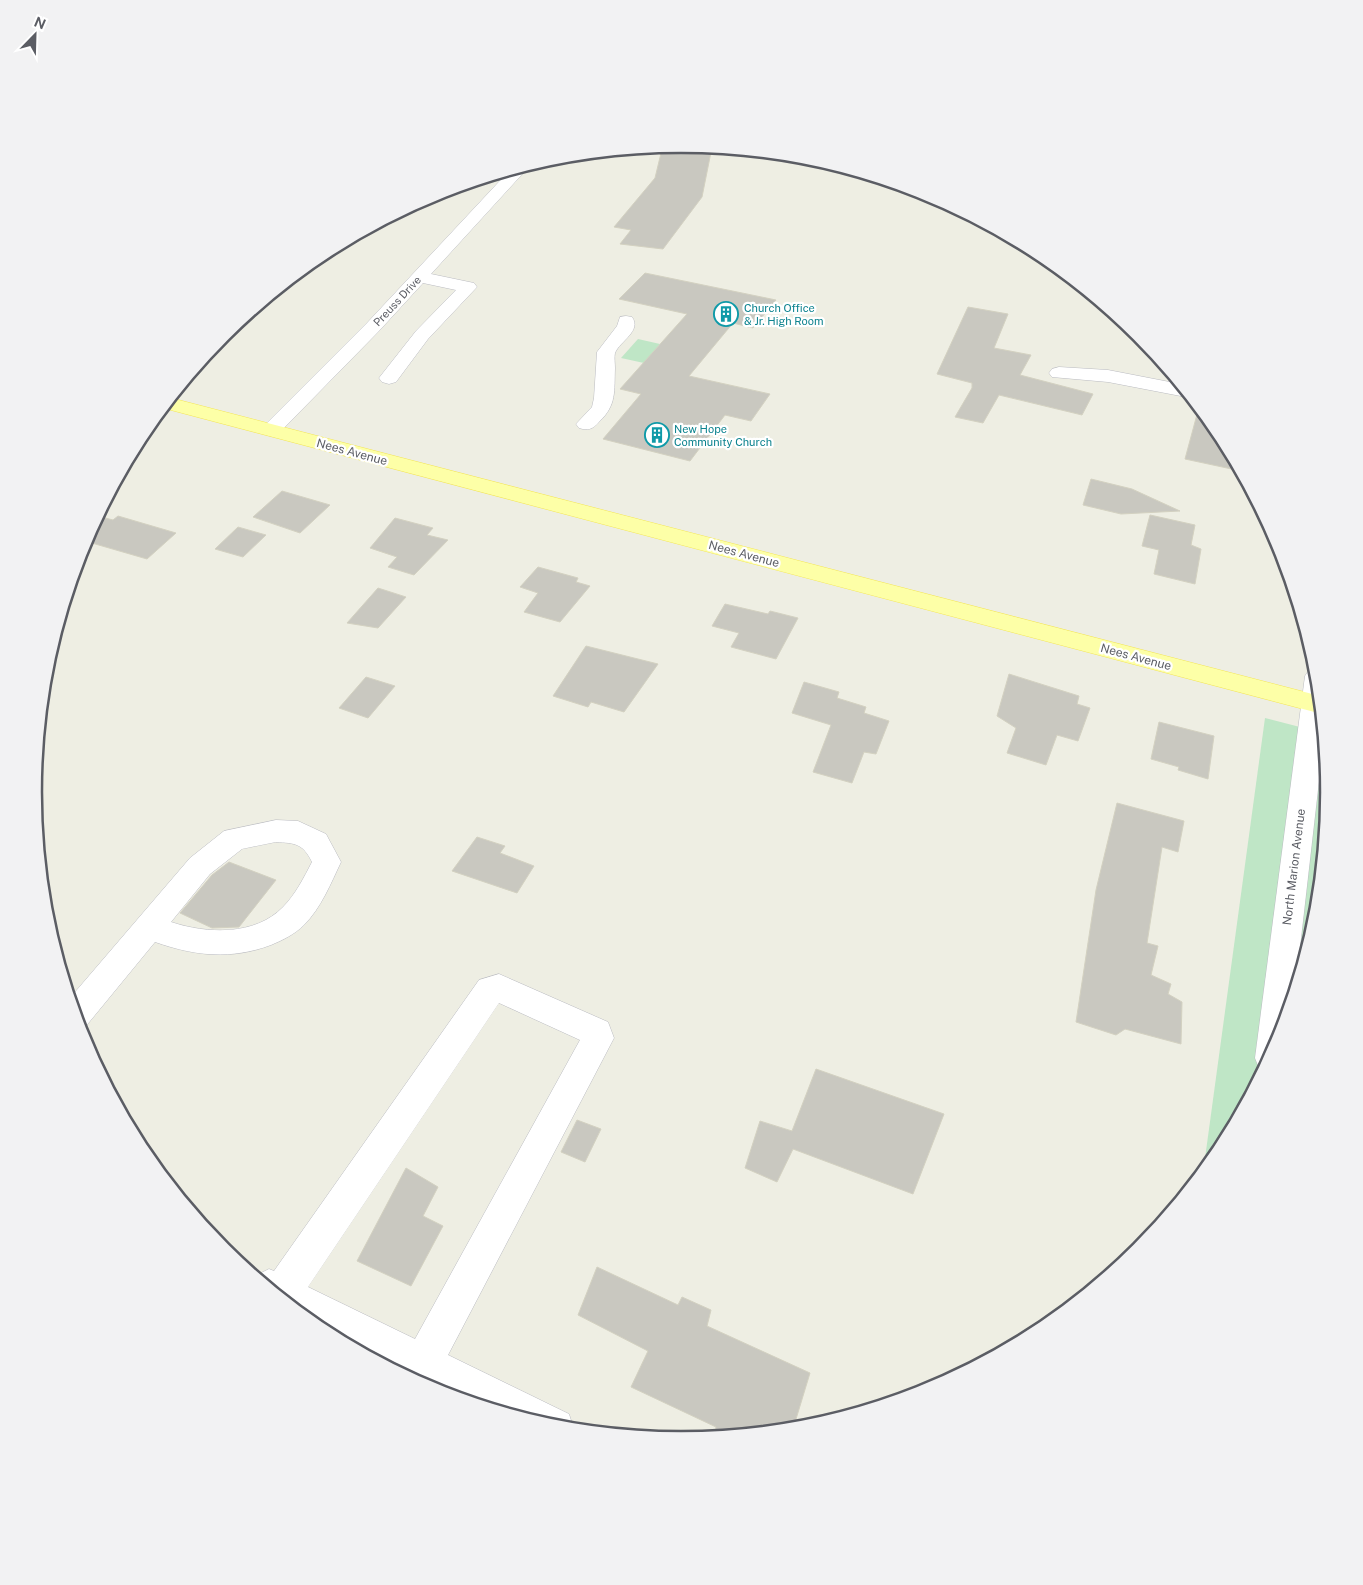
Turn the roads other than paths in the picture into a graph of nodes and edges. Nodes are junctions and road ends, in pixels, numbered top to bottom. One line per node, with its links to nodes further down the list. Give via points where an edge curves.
1 (513, 176): 2 (street, Preuss Drive)
2 (420, 277): 4 (street, Preuss Drive); 5 (street, via 468,287)
3 (626, 321): 10 (street, via 626,327 606,352 601,409)
4 (373, 327): 5 (street); 11 (street, Preuss Drive)
5 (422, 335): 7 (street)
6 (1059, 373): 8 (street, via 1108,376)
7 (389, 378)
8 (1176, 389)
9 (174, 405): 11 (main road, Nees Avenue)
10 (586, 424)
11 (270, 430): 12 (main road, Nees Avenue)
12 (1312, 694)
13 (1315, 714): 16 (street, North Marion Avenue)
14 (149, 927): 14 (street, via 200,866 234,839 276,831 298,832 316,842 327,862 294,916 277,930 243,941 219,943 187,940); 15 (street)
15 (81, 1010)
16 (1273, 1034)
17 (278, 1287): 19 (street, via 490,990 499,988 597,1032 598,1038)
18 (295, 1301): 19 (street)
19 (423, 1362): 20 (street)
20 (521, 1411)

